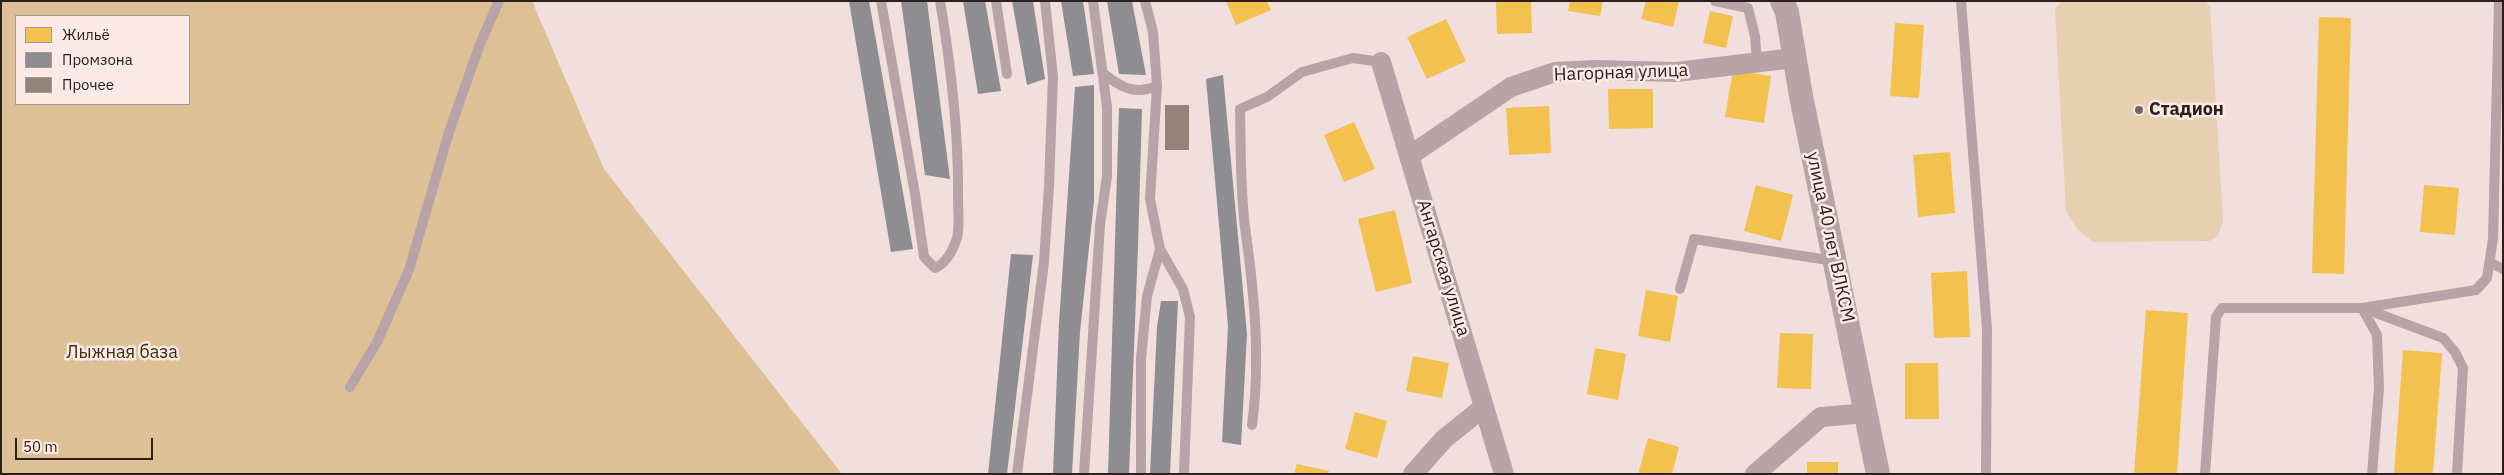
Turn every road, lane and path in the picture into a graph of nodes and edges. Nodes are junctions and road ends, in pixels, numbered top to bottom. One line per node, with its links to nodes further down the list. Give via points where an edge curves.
1 (499, 1): 25 (lane, via 449,132 409,270 377,342)
2 (881, 1): 3 (lane, via 924,258 935,268 950,254 957,236 958,162 951,76)
3 (940, 1)
4 (996, 1): 15 (lane)
5 (1045, 1): 29 (lane, via 1053,77 1049,186 1044,262)
6 (1093, 1): 16 (lane)
7 (1145, 1): 17 (lane, via 1152,32)
8 (1715, 1): 14 (lane, via 1748,8)
9 (1782, 1): 12 (street, улица 40 лет ВЛКСМ, via 1787,12)
10 (1960, 1): 37 (lane, via 1987,329)
11 (2499, 1): 21 (lane)
12 (1794, 58): 14 (street, Нагорная улица); 20 (street, улица 40 лет ВЛКСМ)
13 (1381, 62): 18 (street, Ангарская улица); 28 (lane, via 1353,58 1302,72 1266,97 1240,109 1245,226 1256,325)
14 (1757, 62): 18 (street, Нагорная улица, via 1676,72 1555,72 1511,87)
15 (1007, 74)
16 (1104, 74): 17 (lane, via 1122,89 1148,90); 30 (lane, via 1108,176 1100,225)
17 (1157, 86): 19 (lane, via 1150,199)
18 (1409, 156): 26 (street, Ангарская улица)
19 (1160, 249): 31 (lane, via 1147,296 1142,350); 32 (lane, via 1183,289 1190,317)
20 (1835, 261): 23 (lane, via 1694,238); 27 (street, улица 40 лет ВЛКСМ)
21 (2491, 263): 22 (lane); 24 (lane, via 2487,278 2476,290)
22 (2503, 269)
23 (1680, 289)
24 (2362, 308): 38 (lane, via 2222,308 2216,317); 39 (lane, via 2378,335 2379,388); 40 (lane, via 2443,338 2455,352 2463,368)
25 (350, 387)
26 (1484, 406): 33 (street, via 1444,439); 34 (street, Ангарская улица)
27 (1867, 413): 35 (street, via 1820,417); 36 (street, улица 40 лет ВЛКСМ)
28 (1252, 425)
29 (1017, 474)
30 (1084, 474)
31 (1141, 474)
32 (1184, 474)
33 (1413, 474)
34 (1504, 474)
35 (1755, 474)
36 (1878, 474)
37 (1986, 474)
38 (2205, 474)
39 (2372, 474)
40 (2457, 474)

